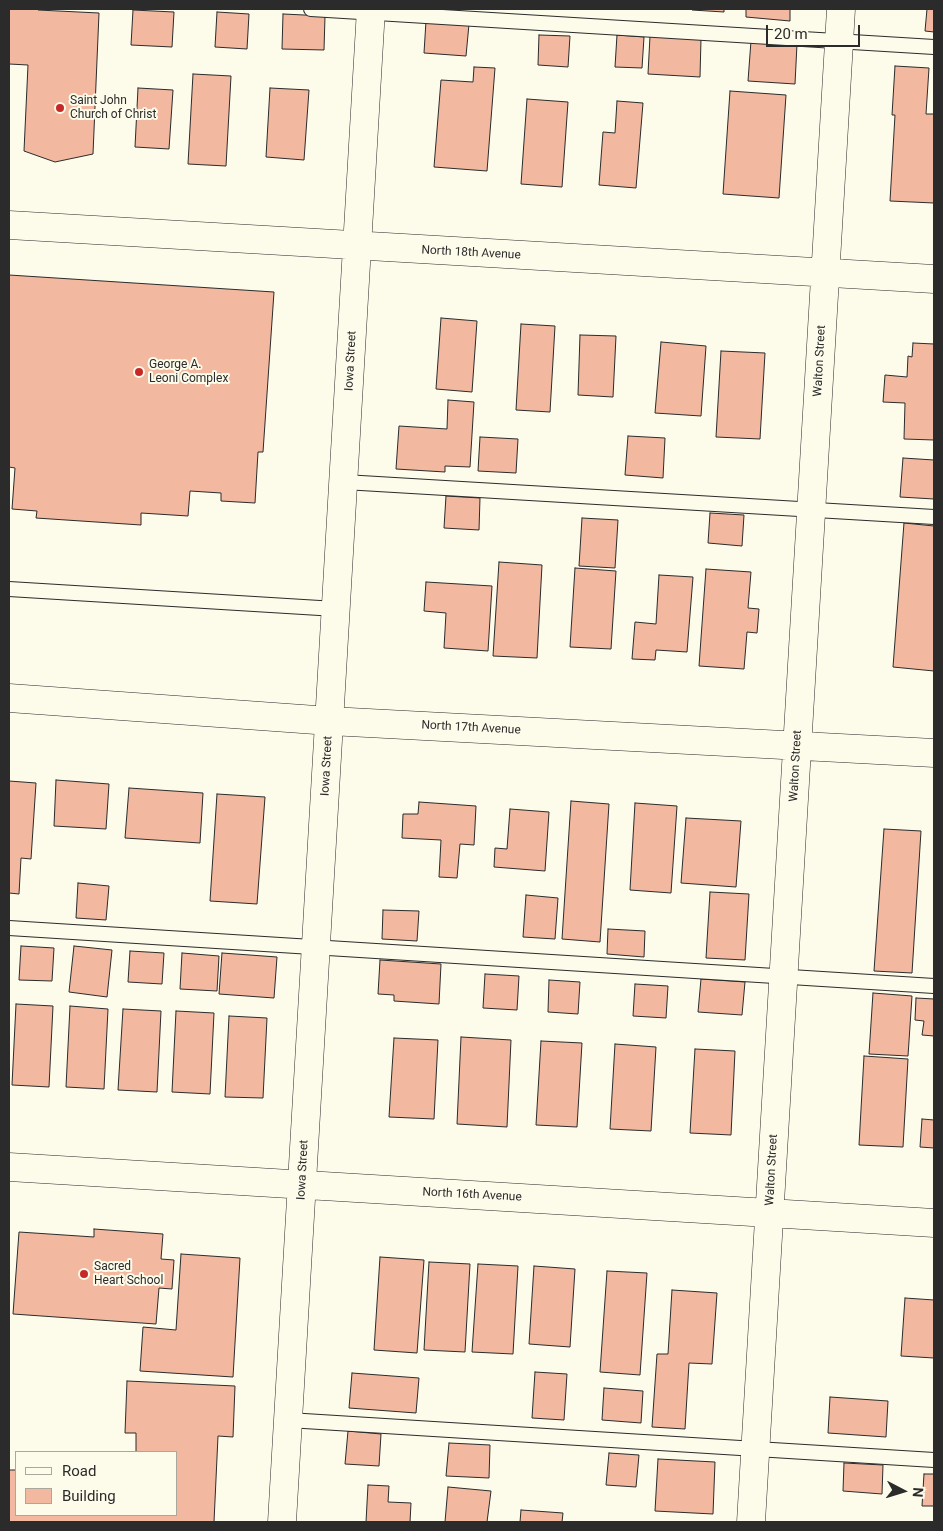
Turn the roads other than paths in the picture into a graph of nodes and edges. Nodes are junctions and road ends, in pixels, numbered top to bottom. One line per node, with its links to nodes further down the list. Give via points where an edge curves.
1 (311, 9): 3 (lane)
2 (841, 9): 4 (street, Walton Street)
3 (371, 11): 4 (lane); 7 (street, Iowa Street)
4 (840, 41): 5 (lane); 8 (street, Walton Street)
5 (934, 47)
6 (9, 225): 7 (street, North 18th Avenue)
7 (358, 246): 8 (street, North 18th Avenue); 10 (street, Iowa Street)
8 (825, 273): 9 (street, North 18th Avenue); 11 (street, Walton Street)
9 (934, 279)
10 (344, 482): 11 (lane); 14 (street, Iowa Street)
11 (811, 510): 12 (lane); 17 (street, Walton Street)
12 (934, 517)
13 (9, 589): 14 (lane)
14 (336, 609): 16 (street, Iowa Street)
15 (9, 698): 16 (street, North 17th Avenue)
16 (330, 721): 17 (street, North 17th Avenue); 20 (street, Iowa Street)
17 (798, 746): 18 (street, North 17th Avenue); 21 (street, Walton Street)
18 (934, 753)
19 (9, 928): 20 (lane)
20 (316, 948): 21 (lane); 24 (street, Iowa Street)
21 (784, 977): 22 (lane); 25 (street, Walton Street)
22 (934, 986)
23 (9, 1167): 24 (street, North 16th Avenue)
24 (302, 1184): 25 (street, North 16th Avenue); 27 (street, Iowa Street)
25 (770, 1213): 26 (street, North 16th Avenue); 28 (street, Walton Street)
26 (934, 1223)
27 (288, 1420): 28 (lane); 30 (street, Iowa Street)
28 (755, 1449): 29 (lane); 31 (street, Walton Street)
29 (934, 1460)
30 (282, 1522)
31 (751, 1522)

